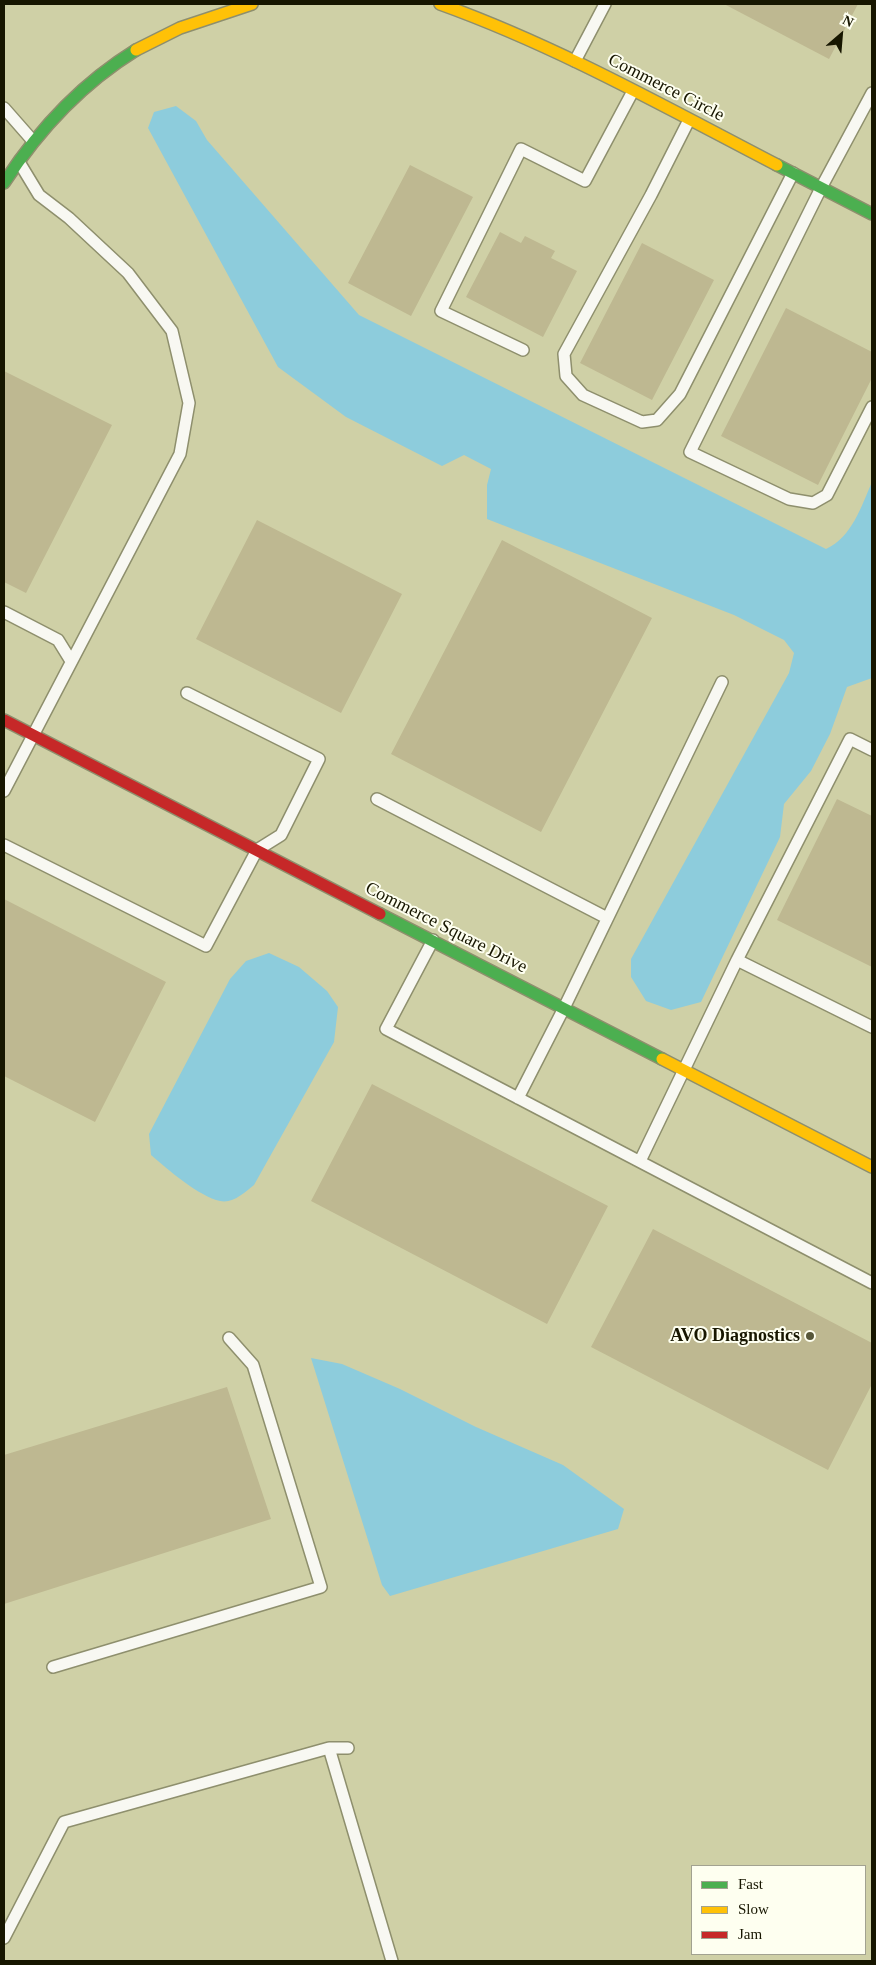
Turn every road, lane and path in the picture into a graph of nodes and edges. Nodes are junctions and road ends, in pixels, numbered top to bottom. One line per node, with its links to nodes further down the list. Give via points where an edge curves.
1 (252, 4): 9 (street, via 203,14 134,51 96,79)
2 (440, 4): 4 (street, Commerce Circle, via 490,22)
3 (605, 4): 4 (lane)
4 (575, 61): 5 (street, Commerce Circle)
5 (633, 91): 8 (street, Commerce Circle); 15 (lane, via 585,181 520,149 441,311)
6 (872, 93): 13 (lane)
7 (4, 108): 9 (lane)
8 (689, 120): 11 (street, Commerce Circle); 11 (lane, via 652,195 564,354 566,376 583,395 642,422 657,420 669,408 680,394)
9 (33, 141): 10 (street)
10 (18, 161): 12 (street); 18 (lane, via 39,195 128,273 172,331 189,403 180,454)
11 (793, 173): 13 (street, Commerce Circle)
12 (4, 182)
13 (821, 188): 14 (street, Commerce Circle); 16 (lane, via 690,452 789,499 814,502 827,495)
14 (872, 214)
15 (523, 350)
16 (872, 407)
17 (4, 612): 18 (lane, via 58,640)
18 (71, 661): 22 (lane)
19 (722, 682): 28 (lane)
20 (187, 693): 27 (lane, via 318,759 281,835)
21 (4, 720): 22 (street, Commerce Square Drive)
22 (33, 735): 24 (lane); 27 (street, Commerce Square Drive)
23 (872, 750): 30 (lane, via 850,740)
24 (4, 791)
25 (377, 799): 28 (lane)
26 (4, 845): 27 (lane, via 206,946)
27 (257, 850): 29 (street, Commerce Square Drive)
28 (608, 918): 31 (lane)
29 (433, 940): 31 (street, Commerce Square Drive); 34 (lane, via 386,1029)
30 (737, 960): 32 (lane); 33 (lane)
31 (564, 1008): 33 (street, Commerce Square Drive); 34 (lane)
32 (872, 1027)
33 (684, 1070): 35 (lane); 36 (street, Commerce Square Drive)
34 (518, 1098): 35 (lane)
35 (640, 1161): 37 (lane)
36 (872, 1167)
37 (872, 1283)
38 (229, 1338): 39 (lane, via 253,1365 321,1587)
39 (53, 1667)
40 (329, 1748): 41 (lane); 42 (lane, via 64,1822); 43 (lane)
41 (348, 1748)
42 (4, 1938)
43 (392, 1961)

